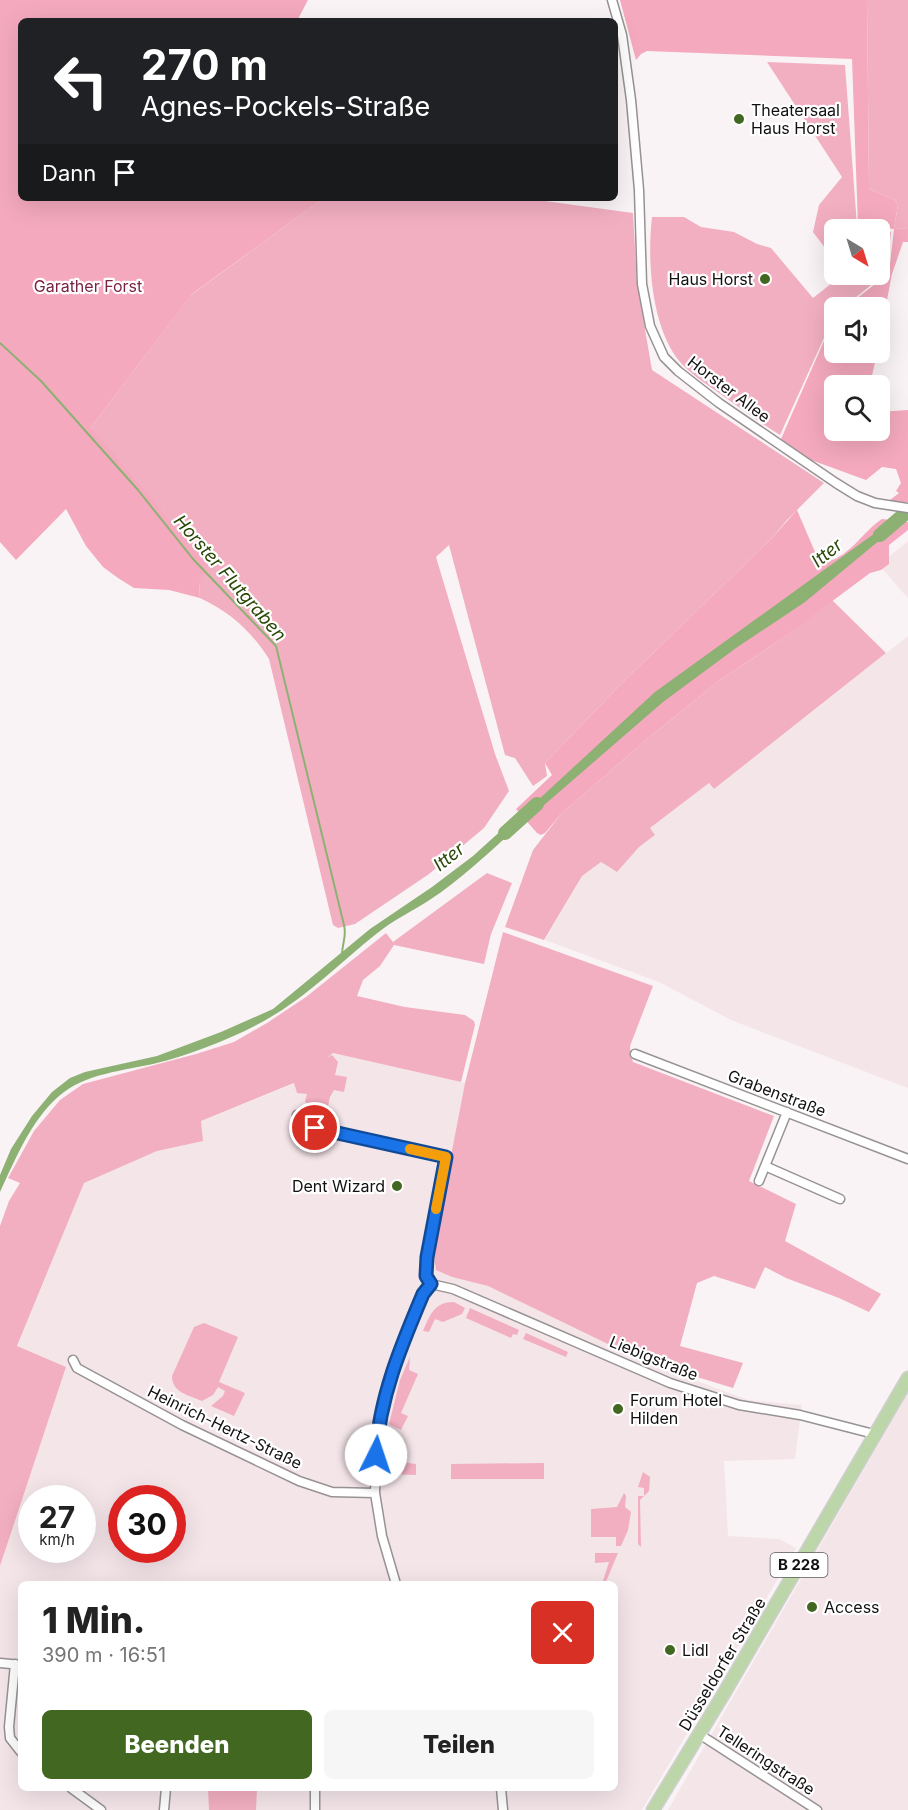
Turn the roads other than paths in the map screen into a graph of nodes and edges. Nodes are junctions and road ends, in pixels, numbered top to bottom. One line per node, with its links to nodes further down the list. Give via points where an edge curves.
1 (612, 0): 2 (street, Horster Allee)
2 (617, 18)
3 (618, 21): 4 (street, Horster Allee, via 631,100 642,284 650,326 664,357 719,403 836,483 875,503)
4 (905, 508)
5 (635, 1054): 6 (street, Grabenstraße)
6 (787, 1112): 8 (street, Grabenstraße); 9 (street)
7 (297, 1115): 12 (street, via 315,1128 446,1157 427,1257 426,1276)
8 (908, 1159)
9 (765, 1166): 10 (street); 11 (street)
10 (759, 1182)
11 (840, 1200)
12 (431, 1284): 15 (street, Liebigstraße, via 453,1289 670,1383 740,1405); 16 (street, via 423,1294 392,1370 377,1431)
13 (73, 1360): 16 (street, Heinrich-Hertz-Straße, via 77,1368 164,1415 299,1481 332,1492)
14 (908, 1378): 15 (main road, Düsseldorfer Straße / B 228)
15 (874, 1434): 20 (main road, Düsseldorfer Straße / B 228)
16 (375, 1493): 17 (street)
17 (395, 1581)
18 (0, 1663): 19 (street)
19 (18, 1665): 21 (street, via 9,1727 10,1737)
20 (699, 1734): 30 (main road, Düsseldorfer Straße / B 228); 31 (street, Telleringstraße)
21 (18, 1748)
22 (75, 1791): 26 (street)
23 (166, 1791): 27 (street)
24 (315, 1791): 28 (street)
25 (501, 1791): 29 (street)
26 (101, 1810)
27 (164, 1810)
28 (315, 1810)
29 (503, 1810)
30 (653, 1810)
31 (817, 1810)

